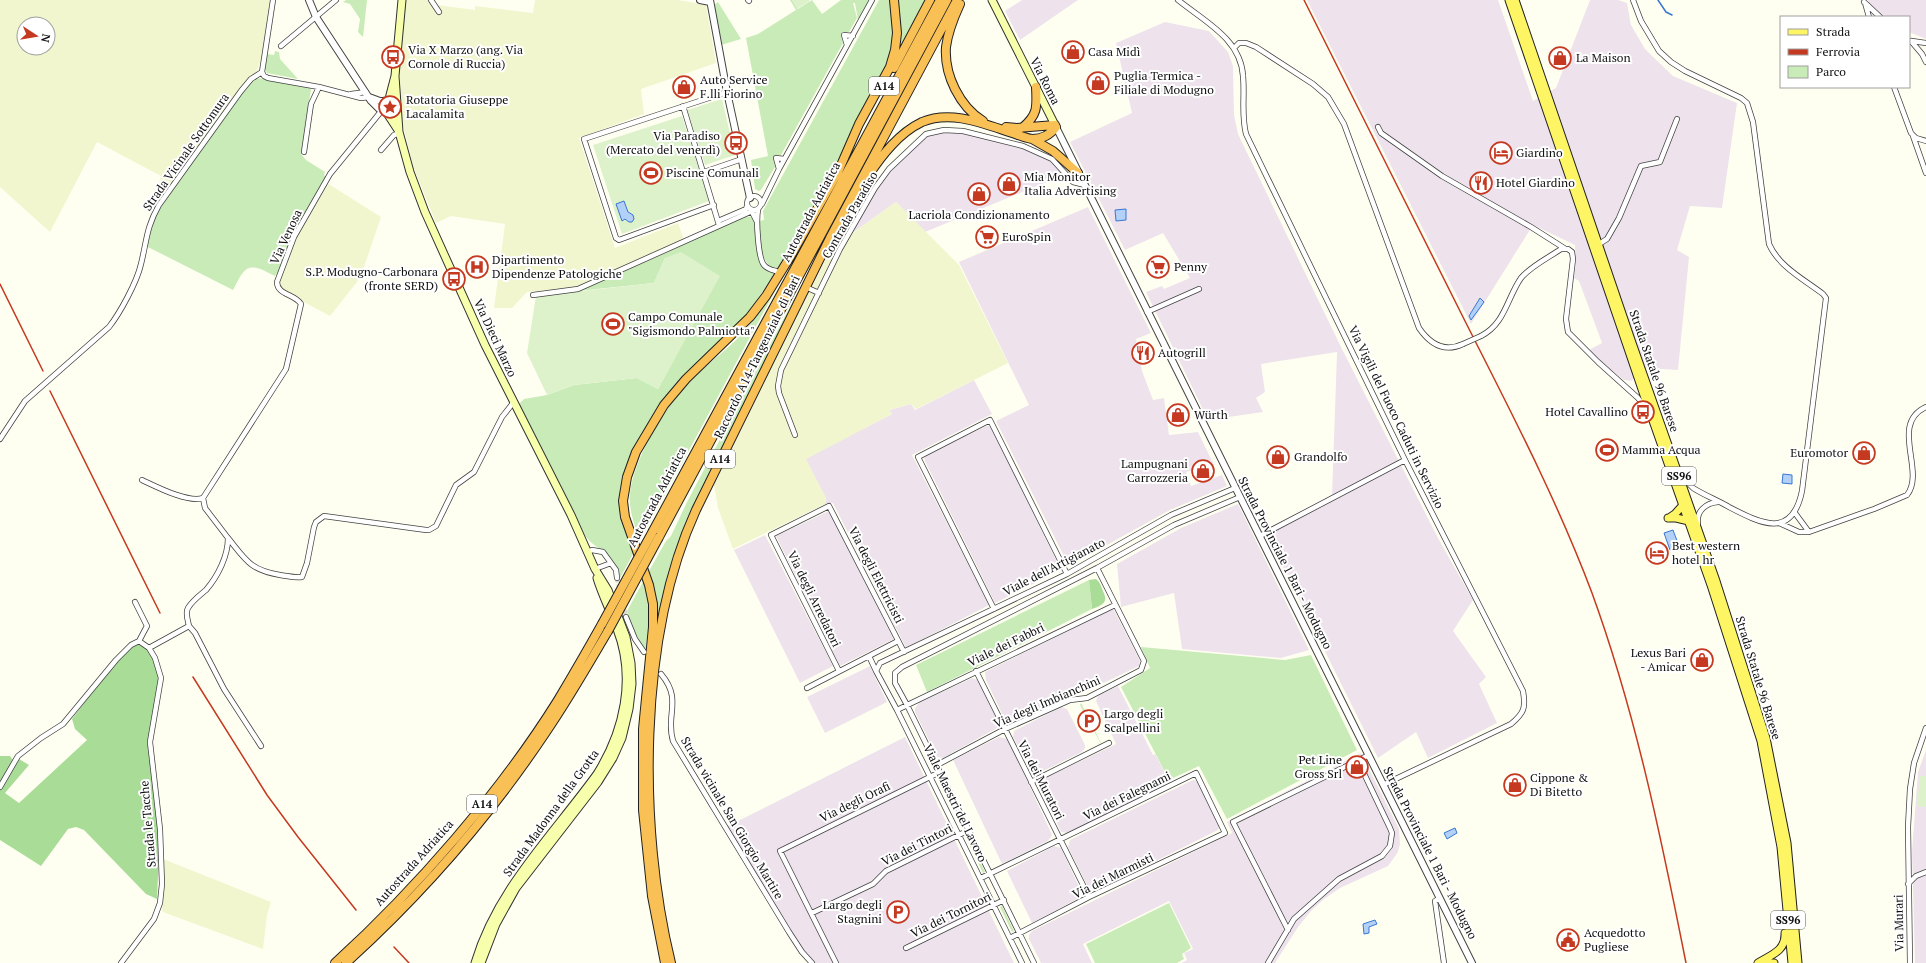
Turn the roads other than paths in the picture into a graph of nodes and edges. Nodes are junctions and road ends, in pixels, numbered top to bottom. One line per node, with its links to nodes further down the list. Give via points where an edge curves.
1 (273, 0): 32 (street)
2 (309, 0): 22 (street)
3 (336, 0): 22 (street)
4 (402, 0): 33 (main road, Via Dieci Marzo)
5 (431, 0): 21 (street)
6 (700, 0): 19 (street)
7 (872, 0): 25 (street)
8 (894, 0): 59 (highway, via 898,33 894,57)
9 (930, 0): 59 (highway, A14)
10 (940, 0): 101 (highway, Autostrada Adriatica / A14)
11 (947, 0): 101 (highway, Autostrada Adriatica / A14)
12 (957, 0): 72 (highway, Raccordo A14-Tangenziale di Bari / A14)
13 (962, 0): 48 (highway, via 946,48 952,82 964,104 978,118 994,125)
14 (992, 0): 36 (main road, Via Roma)
15 (1178, 0): 30 (street, Via Vigili del Fuoco Caduti in Servizio, via 1220,33)
16 (1509, 0): 81 (main road, Strada Statale 96 Barese / SS96)
17 (1515, 0): 73 (main road, Strada Statale 96 Barese / SS96)
18 (1633, 0): 97 (street, via 1650,38 1671,62 1747,103 1754,127 1770,244 1783,264 1826,298 1802,491 1800,504)
19 (710, 1): 38 (street)
20 (1864, 1): 23 (street); 24 (street)
21 (439, 12)
22 (316, 16): 28 (street); 34 (street)
23 (1869, 16)
24 (1879, 16)
25 (853, 36): 29 (street); 29 (street, via 844,35)
26 (1910, 41): 27 (street); 31 (street)
27 (1926, 43)
28 (281, 46)
29 (847, 46): 56 (street)
30 (1234, 48): 74 (street, bridge, via 1239,43 1256,46 1328,97 1344,124 1419,328 1427,340 1438,346 1450,348 1488,332 1498,322 1522,277); 89 (street, Via Vigili del Fuoco Caduti in Servizio, via 1240,59 1243,75 1243,120 1246,134)
31 (1926, 62)
32 (262, 72): 35 (street, via 268,78); 88 (street, Strada Vicinale Sottomura, via 251,79 241,91 150,220 138,275 117,317 25,401)
33 (395, 76): 41 (main road, Via Dieci Marzo); 42 (main road, Via Dieci Marzo)
34 (360, 83): 39 (street); 40 (street)
35 (319, 87): 39 (street); 54 (street, via 311,104)
36 (1036, 87): 46 (main road, Via Roma); 48 (highway, via 1036,109 1032,118)
37 (1894, 88): 50 (street)
38 (727, 92): 43 (street); 55 (street)
39 (352, 94): 40 (street, via 361,98)
40 (368, 94): 41 (street, via 380,101); 44 (street, via 375,106)
41 (387, 100): 42 (main road, via 394,101); 44 (main road)
42 (397, 106): 44 (main road, via 394,113); 49 (main road, Via Dieci Marzo)
43 (683, 106): 58 (street); 67 (street, via 584,139 616,238 619,240)
44 (385, 112): 49 (main road); 93 (street, Via Venosa, via 330,174 294,237 277,282 279,290 301,304 286,369)
45 (1677, 119): 73 (street, via 1660,162 1641,166 1619,218 1607,239)
46 (1055, 126): 48 (highway); 51 (highway, via 1047,136); 60 (street, Via Roma)
47 (1378, 127): 74 (street, via 1381,133 1442,176)
48 (1022, 128)
49 (399, 132): 53 (street); 82 (main road, Via Dieci Marzo, via 425,212)
50 (1911, 132): 52 (street, via 1916,138); 61 (street)
51 (1031, 139): 60 (highway, via 1053,151); 72 (highway, via 958,118 930,119 915,126 892,145 878,161)
52 (1926, 142)
53 (381, 150)
54 (304, 152)
55 (742, 159): 58 (street); 65 (street)
56 (784, 159): 57 (street); 57 (street, via 776,158)
57 (779, 169): 63 (street)
58 (704, 172): 67 (street)
59 (838, 172): 166 (highway, via 766,296 735,333 679,386 656,417 632,459 624,488 624,510 628,528 652,594 654,612 643,729 643,810 652,896)
60 (1078, 173): 62 (street, Strada Provinciale 1 Bari - Modugno)
61 (1926, 173)
62 (1085, 185): 78 (street, Contrada Paradiso, via 1073,182 1052,159 1028,148 963,131 944,130 929,133 906,151 875,188 840,249); 80 (street, Strada Provinciale 1 Bari - Modugno)
63 (768, 189): 64 (street); 66 (street)
64 (757, 197): 65 (street); 66 (street)
65 (750, 198): 68 (street, via 747,202)
66 (762, 204): 69 (street)
67 (714, 205): 71 (street)
68 (749, 208): 69 (street); 70 (street); 71 (street, via 750,212)
69 (758, 210): 70 (street)
70 (757, 222): 75 (street, via 762,262)
71 (719, 223): 79 (street, via 687,242 578,289)
72 (830, 238): 167 (highway, Raccordo A14-Tangenziale di Bari / A14, via 696,510 683,542 668,594 655,674 650,745 650,798 654,860)
73 (1598, 244): 86 (main road, Strada Statale 96 Barese / SS96)
74 (1564, 248): 84 (street, via 1573,255 1566,319 1568,332 1638,398)
75 (776, 271)
76 (810, 289): 78 (street)
77 (1199, 289): 80 (street)
78 (819, 293): 87 (street, Contrada Paradiso, via 779,378 779,393)
79 (533, 295)
80 (1147, 312): 91 (street, Strada Provinciale 1 Bari - Modugno)
81 (1645, 398): 84 (main road); 85 (main road, Strada Statale 96 Barese / SS96)
82 (513, 403): 103 (street, via 502,418 474,472 456,485 433,529 324,516 314,527 302,577 295,578 266,573 255,568 243,558); 104 (main road, Via Dieci Marzo)
83 (1925, 408): 100 (street, via 1914,415 1910,427 1912,480 1907,495)
84 (1644, 409): 85 (main road)
85 (1648, 416): 95 (main road, Strada Statale 96 Barese / SS96)
86 (1661, 425): 94 (street, via 1685,480 1693,488); 105 (main road, Strada Statale 96 Barese / SS96)
87 (795, 435)
88 (0, 439)
89 (1406, 460): 102 (street); 141 (street, Via Vigili del Fuoco Caduti in Servizio, via 1523,691 1525,703 1521,716 1511,724)
90 (142, 480): 93 (street, via 183,498)
91 (1235, 488): 92 (street, Strada Provinciale 1 Bari - Modugno); 109 (street, Viale dell'Artigianato, via 1171,515)
92 (1240, 497): 102 (street, Strada Provinciale 1 Bari - Modugno); 107 (street, Viale dell'Artigianato, via 1174,525)
93 (202, 500): 103 (street, via 205,508)
94 (1720, 502): 99 (street, via 1761,521); 105 (street, via 1707,505 1698,516)
95 (1683, 505): 98 (main road, Strada Statale 96 Barese / SS96); 98 (main road, via 1668,518)
96 (829, 506): 117 (street, Via degli Elettricisti); 122 (street, Via degli Arredatori, via 771,535)
97 (1795, 513): 99 (street); 100 (street)
98 (1689, 521): 148 (main road, Strada Statale 96 Barese / SS96, via 1761,741 1781,847)
99 (1779, 523): 100 (street, via 1799,532)
100 (1809, 532)
101 (656, 534): 162 (highway, Autostrada Adriatica / A14, bridge, via 558,700 493,790 423,875); 163 (highway, Autostrada Adriatica / A14, bridge, via 608,631 547,732 499,796 432,875 394,917)
102 (1260, 536): 134 (street, Strada Provinciale 1 Bari - Modugno)
103 (228, 538): 115 (street, via 224,559 217,575 188,608 186,613)
104 (588, 552): 106 (street, via 603,552); 108 (main road, Via Dieci Marzo)
105 (1708, 557): 177 (main road, Strada Statale 96 Barese / SS96, via 1766,738 1787,843)
106 (612, 563): 108 (street); 110 (street)
107 (1098, 568): 112 (street); 126 (street, Viale dell'Artigianato, via 902,667 895,673)
108 (595, 569): 164 (main road, Strada Madonna della Grotta, via 625,656 626,695 618,733 597,774 504,897 487,930); 165 (main road, Strada Madonna della Grotta, via 608,590 629,648 632,684 625,726 618,748 604,774 509,899)
109 (1067, 574): 113 (street, Viale dell'Artigianato); 113 (street, via 990,420 918,457)
110 (617, 578)
111 (135, 602): 116 (street, via 147,626)
112 (1114, 605): 124 (street, Viale dei Fabbri); 131 (street, Via degli Imbianchini, via 1144,662 1141,670 1087,698 1070,700)
113 (994, 609): 120 (street, Viale dell'Artigianato)
114 (626, 617): 119 (street, via 635,640)
115 (189, 626): 118 (street); 133 (street, via 224,689)
116 (139, 641): 118 (street); 142 (street, via 131,645 116,660 63,724 18,756)
117 (898, 641): 120 (street, Via degli Elettricisti); 121 (street)
118 (149, 648): 161 (street, Strada le Tacche, via 160,672 158,702 150,742 160,830 162,884 160,903 154,919)
119 (644, 652)
120 (904, 652): 123 (street, Viale dell'Artigianato, via 880,664)
121 (869, 656): 122 (street); 123 (street, Viale Maestri del Lavoro)
122 (839, 671): 127 (street)
123 (876, 671): 129 (street, Viale Maestri del Lavoro)
124 (976, 671): 128 (street, Viale dei Fabbri); 131 (street, Via dei Muratori)
125 (661, 674): 168 (street, Strada vicinale San Giorgio Martire, via 672,692 673,741 789,932)
126 (894, 682): 128 (street, Viale Maestri del Lavoro)
127 (807, 688)
128 (907, 705): 129 (street, Viale dei Fabbri); 136 (street, Viale Maestri del Lavoro)
129 (898, 710): 139 (street, Viale Maestri del Lavoro)
130 (1926, 728): 150 (street, Via Murari, via 1914,763 1910,789)
131 (1005, 730): 136 (street, Via degli Imbianchini); 140 (street, Via dei Muratori)
132 (1109, 743): 140 (street)
133 (261, 746)
134 (1369, 755): 135 (street); 141 (street, Strada Provinciale 1 Bari - Modugno)
135 (1358, 761): 156 (street, via 1390,828 1390,846 1382,856 1339,879 1294,919); 156 (street, via 1233,822)
136 (937, 765): 137 (street, Viale Maestri del Lavoro)
137 (940, 772): 139 (street, Via degli Orafi); 143 (street, Viale Maestri del Lavoro)
138 (1196, 773): 145 (street, Via dei Falegnami); 151 (street, Via dei Marmisti, via 1225,833)
139 (931, 776): 144 (street, Viale Maestri del Lavoro); 155 (street, Via degli Orafi, via 780,851)
140 (1031, 782): 145 (street, Via dei Muratori)
141 (1383, 785): 152 (street, Strada Provinciale 1 Bari - Modugno)
142 (0, 787)
143 (969, 830): 144 (street, Via dei Tintori); 147 (street, Viale Maestri del Lavoro)
144 (959, 835): 149 (street, Viale Maestri del Lavoro); 155 (street, Via dei Tintori, via 886,871 873,884)
145 (1060, 839): 147 (street, Via dei Falegnami); 151 (street, Via dei Muratori)
146 (1926, 872): 150 (street, via 1916,876)
147 (990, 874): 149 (street, Via dei Falegnami); 153 (street, Viale Maestri del Lavoro)
148 (1784, 877): 174 (main road, via 1785,941 1777,953); 176 (main road, Strada Statale 96 Barese / SS96)
149 (981, 878): 154 (street, Viale Maestri del Lavoro)
150 (1908, 884): 178 (street, Via Murari)
151 (1089, 898): 157 (street, Via dei Marmisti)
152 (1440, 898): 172 (street, via 1435,901); 173 (street, Strada Provinciale 1 Bari - Modugno)
153 (1004, 900): 154 (street, Via dei Tornitori); 157 (street, Viale Maestri del Lavoro)
154 (994, 906): 158 (street, Viale Maestri del Lavoro); 159 (street, Via dei Tornitori)
155 (812, 913): 169 (street)
156 (1288, 930): 171 (street)
157 (1020, 933): 158 (street, Via dei Marmisti); 160 (street, Viale Maestri del Lavoro)
158 (1010, 938): 170 (street, Viale Maestri del Lavoro)
159 (906, 948)
160 (1033, 961): 170 (street)
161 (121, 963)
162 (335, 963)
163 (346, 963)
164 (475, 963)
165 (481, 963)
166 (665, 963)
167 (671, 963)
168 (812, 963)
169 (836, 963)
170 (1023, 963)
171 (1268, 963)
172 (1444, 963)
173 (1472, 963)
174 (1758, 963): 175 (main road)
175 (1774, 963)
176 (1792, 963)
177 (1798, 963)
178 (1910, 963)

